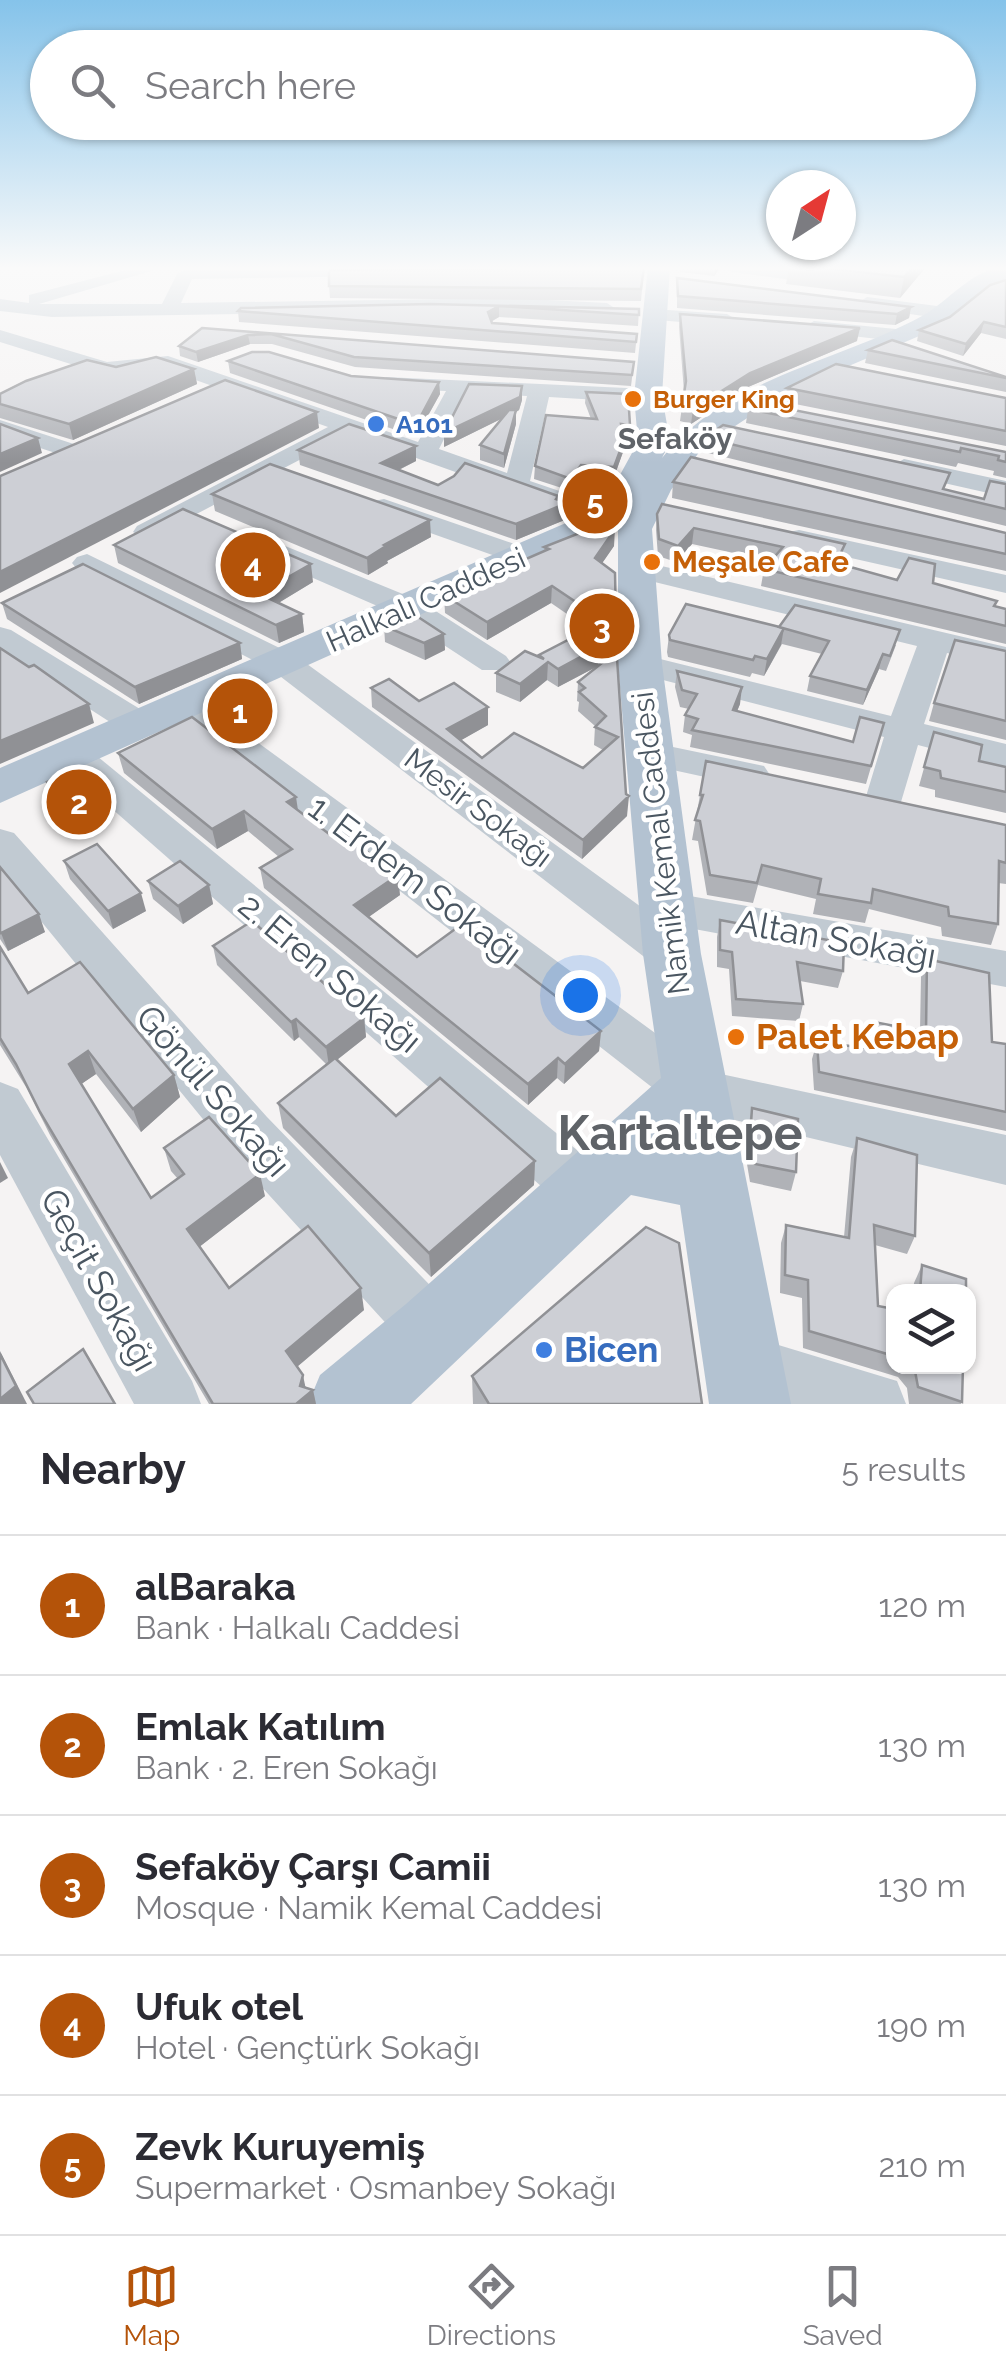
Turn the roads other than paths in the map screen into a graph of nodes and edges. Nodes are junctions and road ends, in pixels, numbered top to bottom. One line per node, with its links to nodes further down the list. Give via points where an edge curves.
1 (626, 333): 13 (street)
2 (651, 333): 33 (main road, via 654,442 624,500)
3 (846, 333): 6 (street)
4 (900, 333): 6 (main road)
5 (0, 336): 9 (street, via 106,369 162,360 199,374)
6 (889, 338): 7 (street); 8 (main road)
7 (920, 353)
8 (828, 365): 10 (street); 15 (main road)
9 (230, 372): 14 (street); 17 (street)
10 (863, 372)
11 (367, 379): 12 (street)
12 (459, 386): 13 (street); 21 (street)
13 (540, 390): 28 (street)
14 (193, 399)
15 (748, 406): 16 (street); 18 (main road)
16 (786, 413)
17 (346, 427): 21 (street); 24 (street)
18 (713, 427): 20 (street); 22 (main road)
19 (0, 428): 26 (street, via 83,449)
20 (752, 435)
21 (424, 454): 28 (street)
22 (679, 458): 25 (street); 33 (main road)
23 (889, 464): 29 (street)
24 (270, 467): 27 (street); 31 (street)
25 (716, 467)
26 (35, 470)
27 (306, 480)
28 (516, 486): 33 (street)
29 (1006, 488)
30 (360, 499): 35 (street)
31 (184, 512): 37 (street); 41 (street, Mesir Sokağı, via 78,568)
32 (684, 513): 33 (street)
33 (623, 530): 35 (main road, Halkalı Caddesi); 39 (street); 43 (main road, Namik Kemal Caddesi)
34 (779, 534): 36 (street)
35 (522, 556): 37 (main road, Halkalı Caddesi)
36 (1006, 584)
37 (409, 608): 41 (main road, Halkalı Caddesi); 42 (street)
38 (0, 636): 45 (street)
39 (936, 640): 40 (street); 46 (street)
40 (1006, 657)
41 (284, 662): 44 (main road, Halkalı Caddesi); 54 (street, Mesir Sokağı)
42 (494, 663)
43 (640, 664): 46 (street); 48 (main road, Namik Kemal Caddesi)
44 (185, 706): 45 (main road, Halkalı Caddesi); 56 (street, 1. Erdem Sokağı)
45 (140, 726): 47 (main road, Halkalı Caddesi)
46 (904, 729): 49 (street); 52 (street, via 902,806)
47 (73, 754): 51 (main road, Halkalı Caddesi); 59 (street, 2. Eren Sokağı)
48 (649, 754): 50 (street); 54 (main road, Namik Kemal Caddesi)
49 (1006, 756)
50 (786, 782)
51 (0, 788)
52 (845, 794)
53 (0, 843): 61 (street, Gönül Sokağı, via 248,1134)
54 (670, 931): 55 (street, Altan Sokağı); 56 (main road, Namik Kemal Caddesi)
55 (1006, 969)
56 (694, 1090): 58 (street); 59 (main road); 60 (main road, Namik Kemal Caddesi)
57 (0, 1104): 63 (street, Geçit Sokağı)
58 (1006, 1160)
59 (602, 1177): 60 (main road, via 649,1162 682,1169); 61 (main road)
60 (712, 1186): 62 (main road, Namik Kemal Caddesi)
61 (434, 1332): 64 (main road)
62 (746, 1384): 65 (street)
63 (169, 1404)
64 (349, 1404)
65 (874, 1404)

